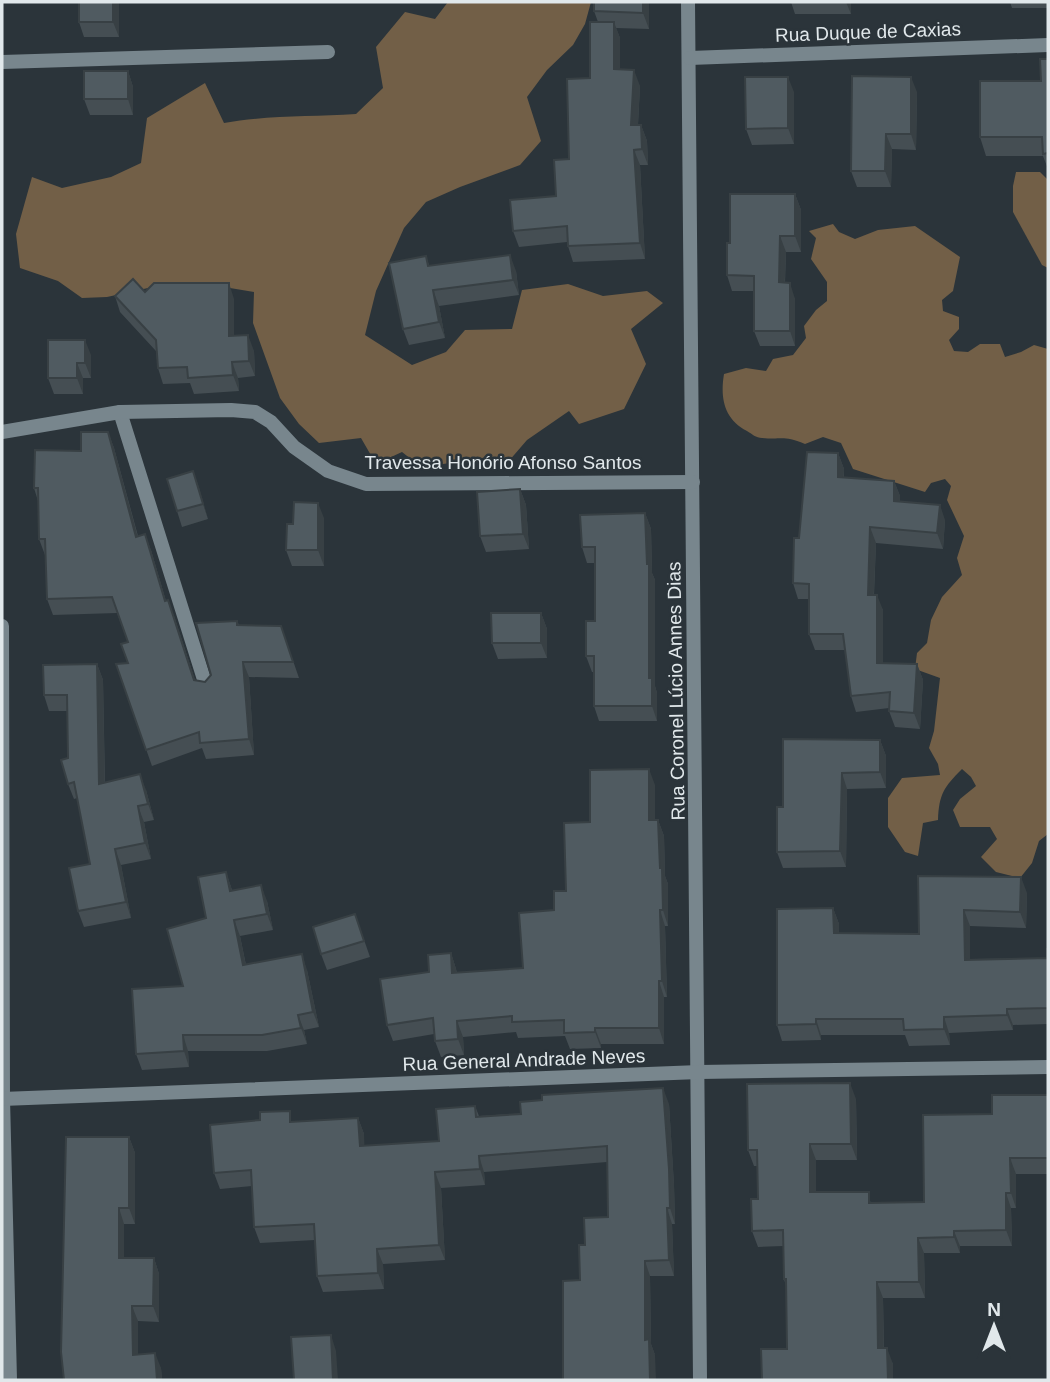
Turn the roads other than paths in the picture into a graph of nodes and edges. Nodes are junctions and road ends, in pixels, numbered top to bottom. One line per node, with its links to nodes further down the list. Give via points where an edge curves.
1 (688, 2): 4 (street, Rua Coronel Lúcio Annes Dias)
2 (1048, 46): 4 (street, Rua Duque de Caxias)
3 (328, 52): 5 (street)
4 (690, 58): 8 (street, Rua Coronel Lúcio Annes Dias)
5 (2, 62)
6 (120, 412): 7 (street, Travessa Honório Afonso Santos); 8 (street, Travessa Honório Afonso Santos, via 255,412 328,471 366,484); 10 (street)
7 (2, 432)
8 (694, 482): 12 (street, Rua Coronel Lúcio Annes Dias)
9 (2, 626): 13 (street)
10 (207, 689)
11 (1048, 1067): 12 (street, Rua General Andrade Neves)
12 (699, 1072): 13 (street, Rua General Andrade Neves); 15 (street, Rua Coronel Lúcio Annes Dias)
13 (2, 1099): 14 (street)
14 (10, 1380)
15 (700, 1380)

